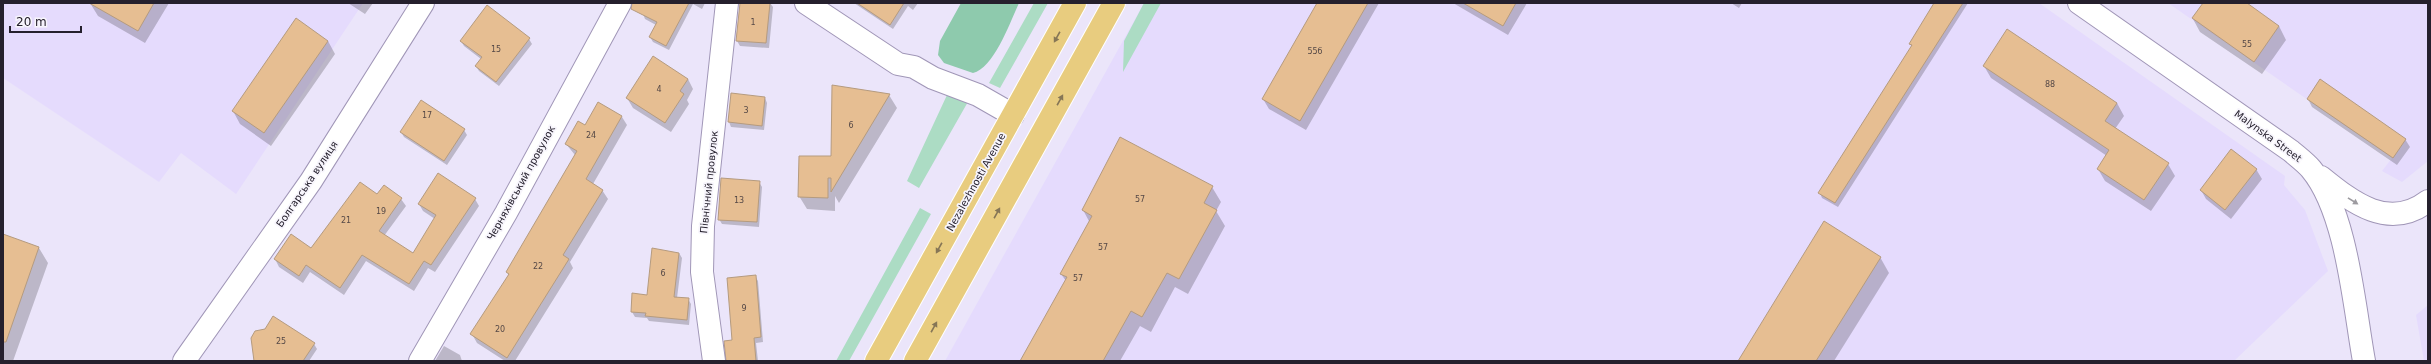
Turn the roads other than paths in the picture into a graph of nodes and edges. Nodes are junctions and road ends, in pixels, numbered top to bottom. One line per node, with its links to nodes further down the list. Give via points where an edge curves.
1 (423, 3): 11 (street, Болгарська вулиця, via 311,181)
2 (620, 3): 12 (street, Черняхівський провулок, via 506,213)
3 (727, 3): 13 (street, Північний провулок, via 703,226 702,272)
4 (806, 3): 8 (street, via 898,64 914,67 933,78 978,95)
5 (1075, 3): 8 (main road, Nezalezhnosti Avenue, one-way to 8)
6 (1114, 3): 15 (main road, one-way to 6)
7 (2079, 3): 9 (street, Malynska Street, via 2291,151)
8 (1013, 115): 14 (main road, Nezalezhnosti Avenue, one-way to 14)
9 (2311, 169): 10 (street, one-way to 10, via 2342,194 2379,213 2393,216 2409,212); 16 (street, Malynska Street, via 2326,191 2340,230)
10 (2428, 201)
11 (184, 361)
12 (420, 361)
13 (714, 361)
14 (876, 361)
15 (915, 361)
16 (2364, 361)

